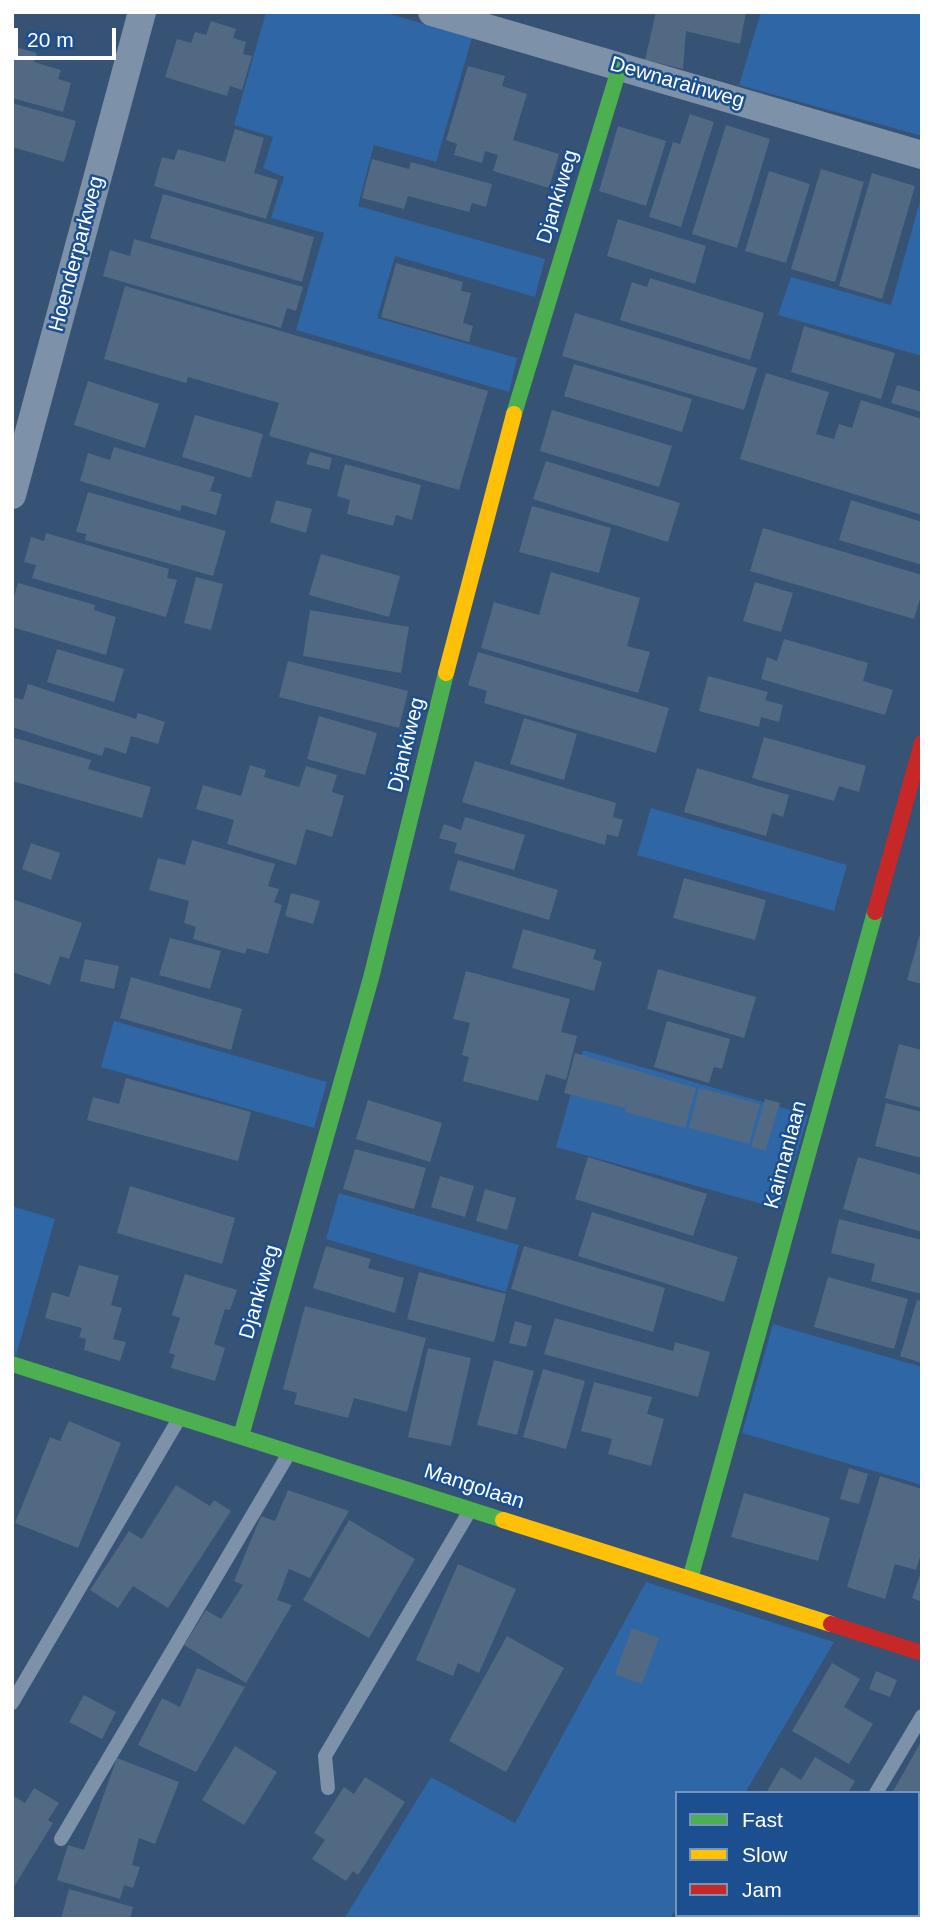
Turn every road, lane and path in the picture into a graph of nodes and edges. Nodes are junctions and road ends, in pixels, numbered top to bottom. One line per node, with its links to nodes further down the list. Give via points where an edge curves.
1 (142, 12): 5 (street, Hoenderparkweg)
2 (432, 12): 3 (street, Dewnarainweg)
3 (620, 66): 4 (street, Dewnarainweg); 9 (street, Djankiweg, via 498,465 371,978)
4 (922, 155)
5 (12, 495)
6 (922, 743): 12 (street, Kaimanlaan)
7 (12, 1364): 8 (street, Mangolaan)
8 (180, 1416): 9 (street, Mangolaan); 14 (lane)
9 (241, 1436): 10 (street, Mangolaan)
10 (291, 1451): 11 (street, Mangolaan); 18 (lane)
11 (471, 1508): 12 (street, Mangolaan); 16 (lane, via 325,1756)
12 (690, 1578): 13 (street, Mangolaan)
13 (922, 1653)
14 (12, 1703)
15 (922, 1716): 17 (lane)
16 (328, 1787)
17 (877, 1791)
18 (61, 1839)

